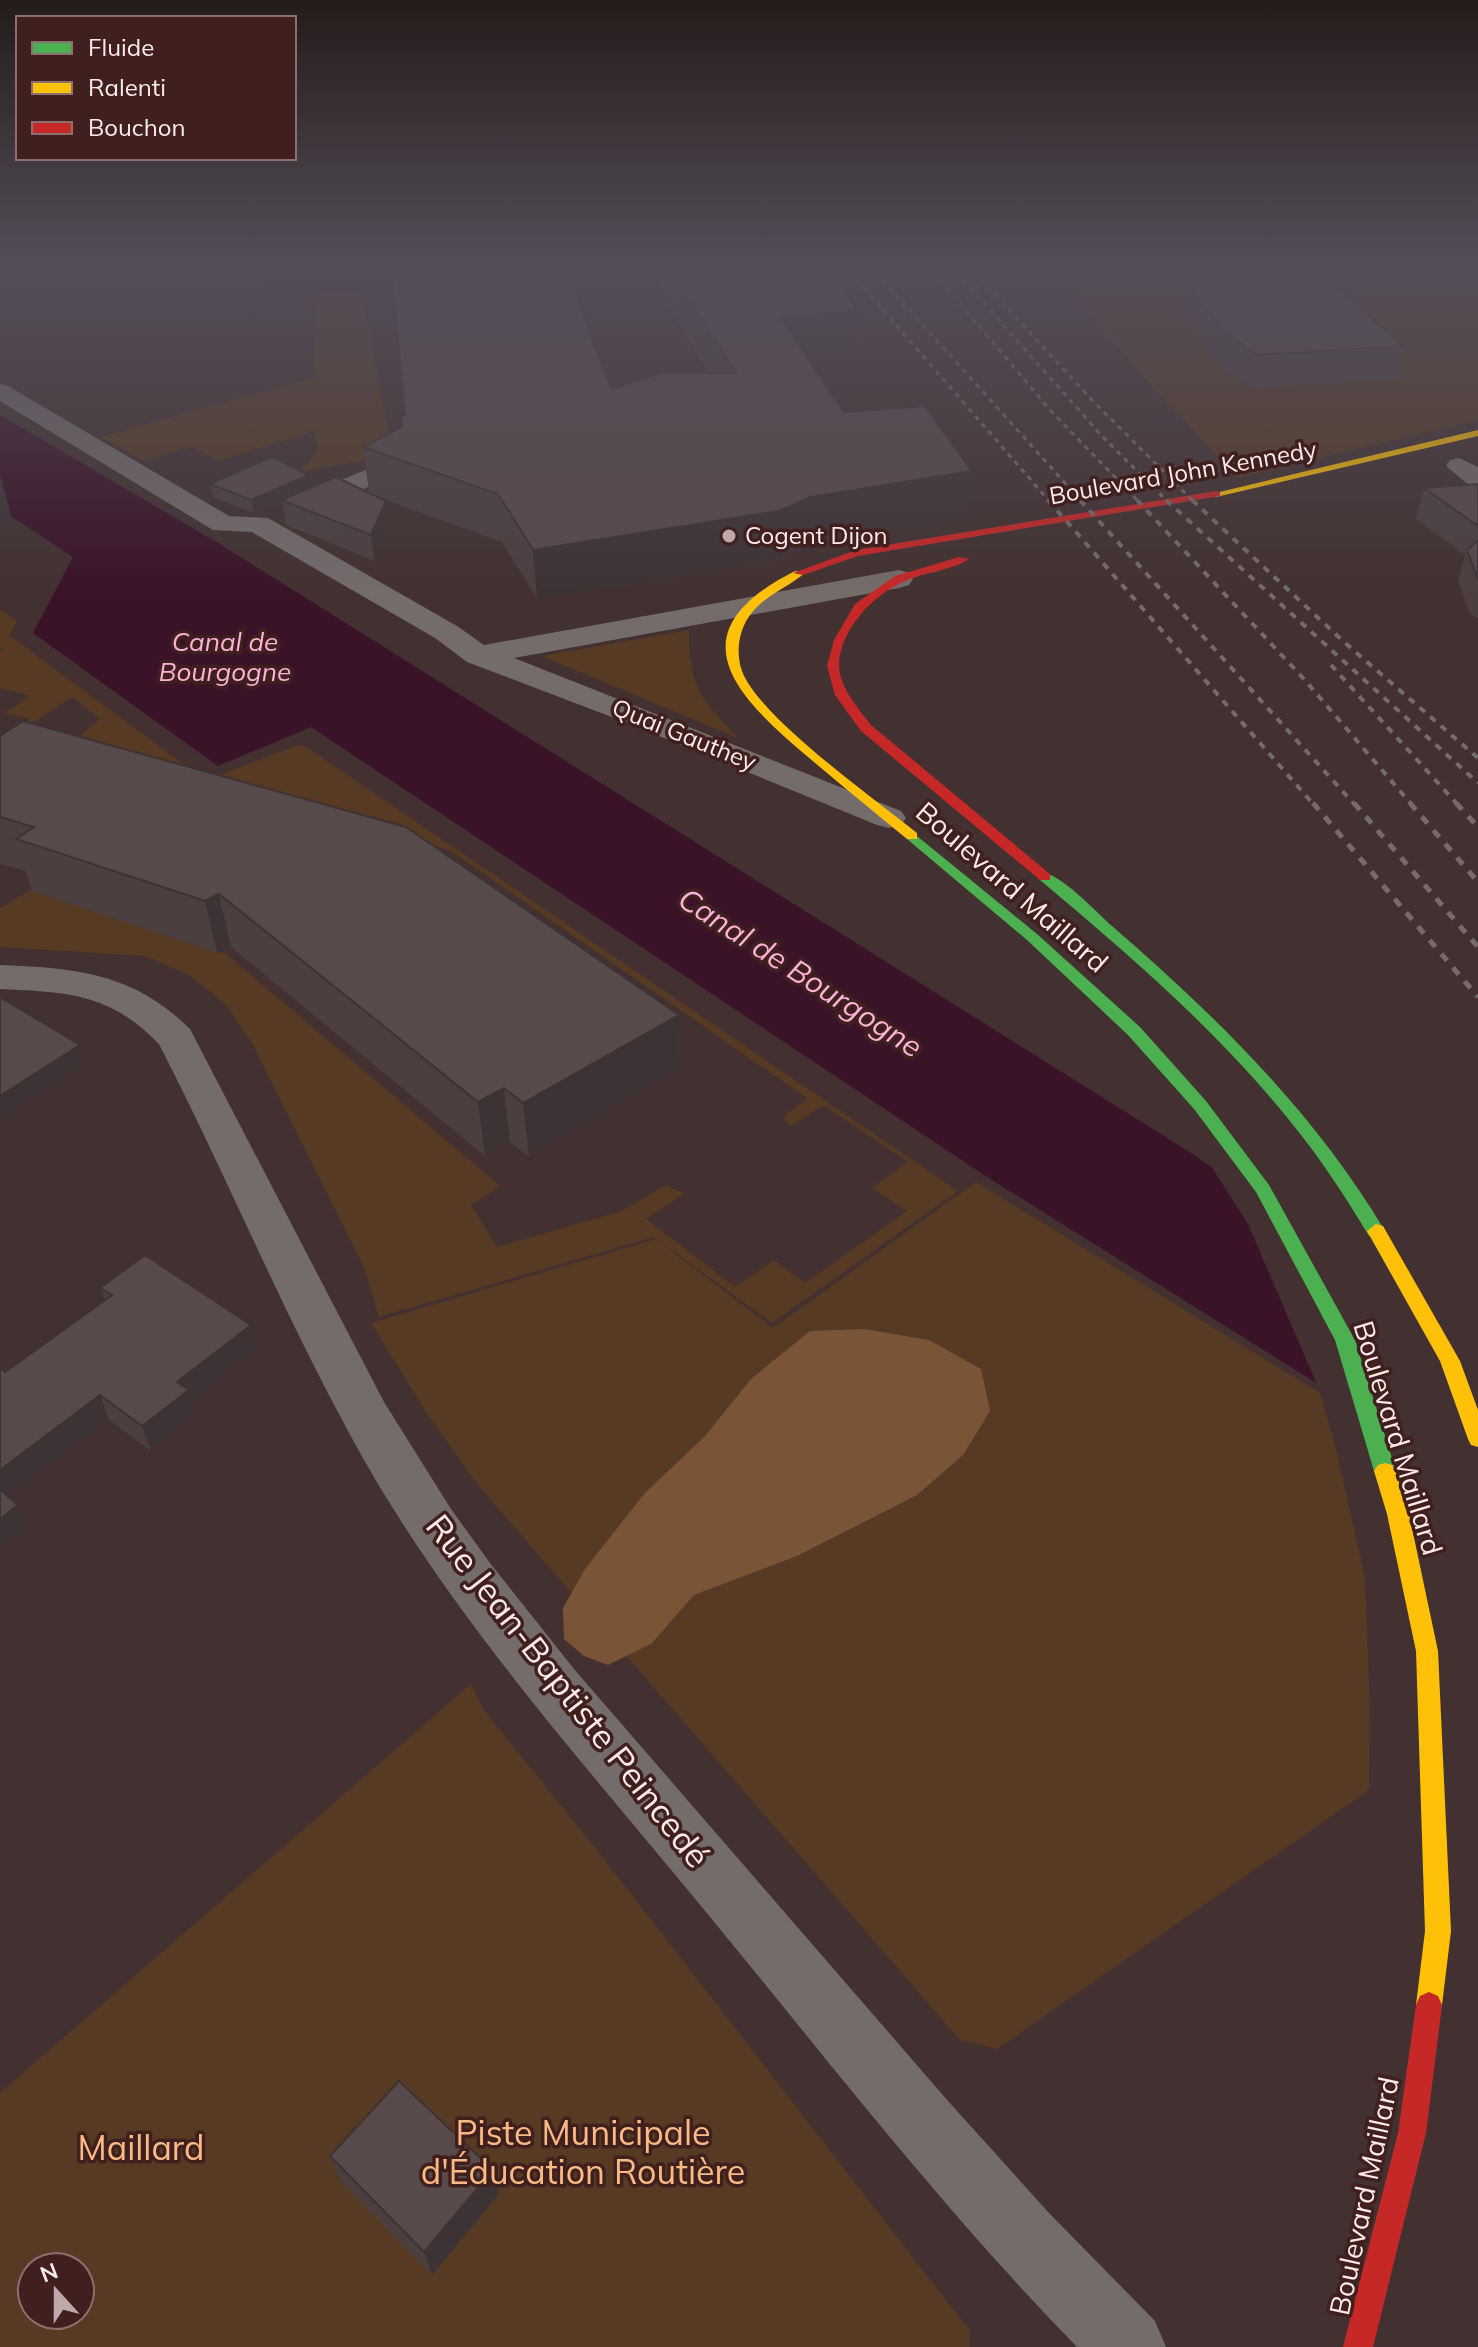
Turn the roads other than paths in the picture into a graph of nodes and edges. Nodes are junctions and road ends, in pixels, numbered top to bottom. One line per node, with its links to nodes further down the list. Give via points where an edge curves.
1 (0, 391): 4 (street, Quai Gauthey, via 223,524)
2 (1478, 433): 5 (main road, Boulevard John Kennedy, via 1246,489)
3 (368, 477): 4 (street, Quai Gauthey)
4 (258, 524): 11 (street, Quai Gauthey, via 446,632)
5 (989, 532): 8 (main road, Boulevard Maillard, via 856,553)
6 (986, 554): 7 (main road, Boulevard Maillard)
7 (899, 579): 9 (street, Quai Gauthey); 14 (main road, Boulevard Maillard, via 859,607 840,640 833,666 842,695 866,728 1157,970 1231,1041 1299,1119 1361,1206 1450,1361)
8 (777, 584): 9 (main road, Boulevard Maillard); 10 (street, via 725,585)
9 (749, 607): 11 (street, Quai Gauthey); 12 (main road, Boulevard Maillard, via 731,640 734,665 746,692)
10 (524, 619)
11 (475, 656): 12 (street, Quai Gauthey)
12 (889, 818): 16 (main road, Boulevard Maillard, via 1032,937 1134,1031 1200,1105 1263,1189 1345,1340 1398,1514 1427,1651 1438,1931 1412,2133)
13 (0, 977): 15 (street, Rue Jean-Baptiste Peincedé, via 59,980 120,995 157,1015 176,1038 370,1423 447,1543 586,1722 929,2130 1065,2284)
14 (1478, 1439)
15 (1129, 2347)
16 (1358, 2347)

